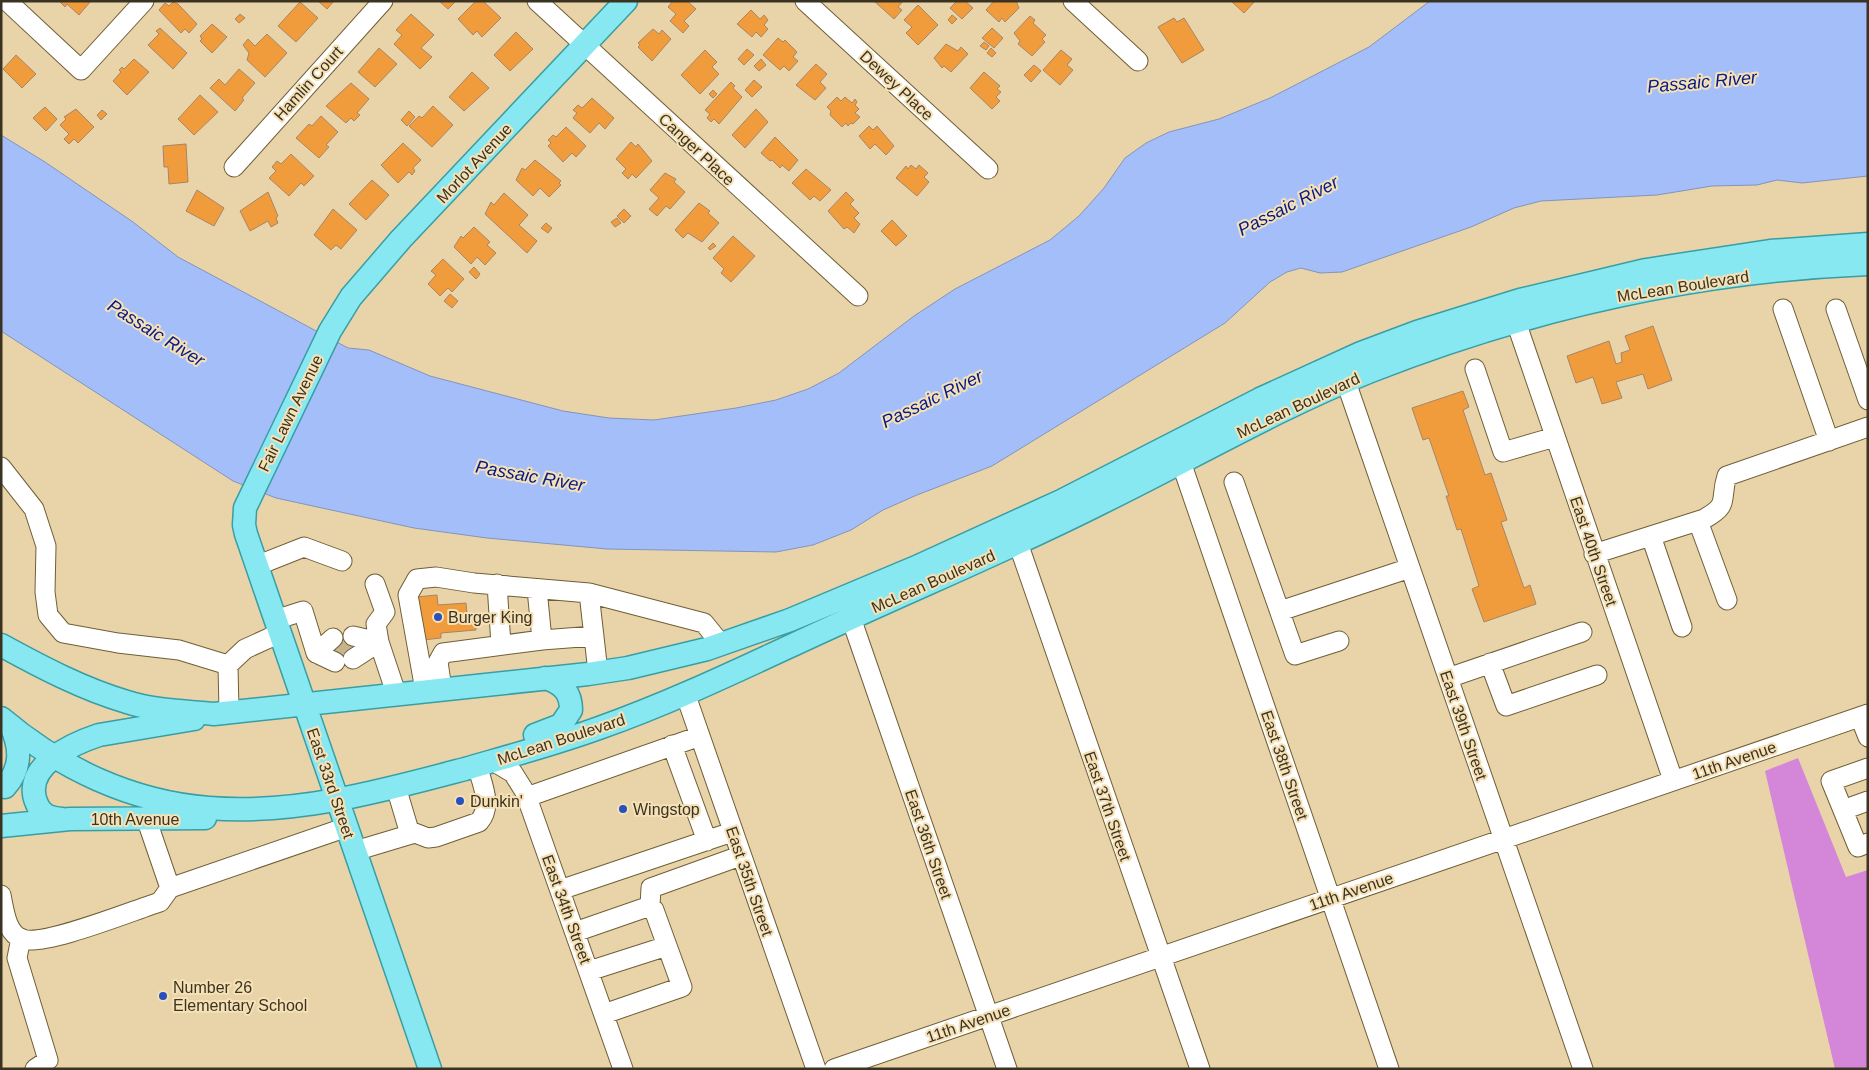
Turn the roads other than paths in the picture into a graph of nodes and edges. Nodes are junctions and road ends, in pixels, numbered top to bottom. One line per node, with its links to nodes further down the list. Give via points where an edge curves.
1 (7, 1): 2 (street, via 81,70)
2 (144, 1)
3 (383, 1): 10 (street, Hamlin Court)
4 (537, 1): 8 (street, Canger Place)
5 (626, 1): 8 (main road, Morlot Avenue)
6 (805, 1): 11 (street, Dewey Place)
7 (1073, 1): 9 (street)
8 (585, 46): 14 (street, Canger Place); 18 (main road, Morlot Avenue, via 396,245 351,297)
9 (1138, 61)
10 (234, 167)
11 (988, 169)
12 (1868, 244): 50 (main road, McLean Boulevard, via 1745,254 1646,270 1520,300 1417,332 1361,353 1260,399 1061,501 923,564 830,604)
13 (1868, 264): 17 (main road, McLean Boulevard, via 1690,282 1608,298)
14 (858, 296)
15 (1783, 308): 24 (street)
16 (1836, 309): 21 (street)
17 (1516, 322): 20 (main road, McLean Boulevard); 23 (street, East 40th Street)
18 (330, 331): 28 (main road, Fair Lawn Avenue)
19 (1475, 369): 23 (street, via 1503,452)
20 (1346, 382): 25 (main road, McLean Boulevard, via 1268,417); 35 (street, East 39th Street)
21 (1868, 400)
22 (1868, 427): 24 (street)
23 (1555, 437): 32 (street, East 40th Street)
24 (1829, 441): 29 (street, via 1727,476 1719,510)
25 (1181, 462): 31 (main road, McLean Boulevard); 96 (street, East 38th Street)
26 (1, 467): 55 (street, via 34,509 46,546 48,615 63,633 179,650)
27 (1234, 482): 41 (street)
28 (249, 496): 34 (main road, East 33rd Street, via 244,525)
29 (1698, 521): 30 (street); 40 (street)
30 (1650, 536): 32 (street); 44 (street)
31 (1018, 543): 42 (main road, McLean Boulevard); 101 (street, East 37th Street)
32 (1594, 554): 74 (street, East 40th Street)
33 (342, 561): 34 (street, via 304,547)
34 (256, 566): 43 (main road, East 33rd Street)
35 (1410, 568): 41 (street); 60 (street, East 39th Street)
36 (375, 584): 49 (street, via 385,612 376,624)
37 (497, 584): 38 (street); 52 (street); 61 (street, via 436,577 417,579 408,595)
38 (537, 589): 39 (street); 47 (street)
39 (590, 593): 46 (street); 50 (street, via 704,623)
40 (1727, 600)
41 (1280, 611): 48 (street, via 1295,656)
42 (851, 618): 63 (main road, McLean Boulevard); 104 (street, East 36th Street)
43 (277, 627): 53 (street, via 303,611); 55 (street); 56 (main road, East 33rd Street)
44 (1682, 627)
45 (1582, 632): 54 (street)
46 (594, 636): 47 (street); 57 (street)
47 (542, 640): 52 (street)
48 (1339, 641)
49 (379, 642): 53 (street); 62 (street)
50 (721, 644): 57 (main road, McLean Boulevard, via 666,660)
51 (1, 645): 65 (main road, McLean Boulevard, via 77,683 128,703)
52 (501, 645): 61 (street, via 443,653)
53 (340, 649): 56 (street)
54 (1490, 663): 58 (street, via 1506,706); 60 (street)
55 (228, 665): 65 (street)
56 (291, 667): 64 (main road, East 33rd Street)
57 (598, 672): 59 (main road, McLean Boulevard)
58 (1597, 675)
59 (545, 678): 61 (main road, McLean Boulevard); 78 (main road, via 556,681 569,693 572,710 561,725 426,766)
60 (1448, 678): 88 (street, East 39th Street)
61 (433, 690): 62 (main road, McLean Boulevard)
62 (396, 693): 64 (main road, McLean Boulevard)
63 (685, 694): 68 (street, East 35th Street); 72 (main road, McLean Boulevard, via 597,729)
64 (304, 703): 65 (main road, McLean Boulevard); 78 (main road, East 33rd Street)
65 (222, 713): 71 (main road, via 99,735)
66 (1864, 715): 69 (street); 74 (street, 11th Avenue)
67 (6, 722): 71 (main road, McLean Boulevard); 76 (main road, via 16,737 19,758 13,778)
68 (700, 736): 70 (street); 86 (street, East 35th Street)
69 (1868, 737)
70 (672, 746): 77 (street); 89 (street)
71 (54, 757): 76 (main road); 80 (main road, McLean Boulevard, via 99,780 151,798 209,808); 83 (main road, via 37,775 34,795 40,811 47,816)
72 (485, 763): 75 (main road, McLean Boulevard); 77 (street, East 34th Street, via 513,773); 87 (street, via 486,808 479,822 436,837)
73 (1868, 768): 81 (street, via 1831,781)
74 (1673, 780): 88 (street, 11th Avenue)
75 (396, 787): 78 (main road, McLean Boulevard); 87 (street)
76 (3, 788)
77 (527, 797): 94 (street, East 34th Street)
78 (338, 800): 80 (main road, McLean Boulevard); 85 (main road, East 33rd Street)
79 (1868, 801): 81 (street)
80 (268, 808): 82 (main road, 10th Avenue, via 201,818)
81 (1844, 810): 90 (street, via 1858,847)
82 (146, 818): 83 (main road, 10th Avenue); 93 (street)
83 (70, 819): 84 (main road, 10th Avenue)
84 (1, 826)
85 (347, 828): 91 (main road, East 33rd Street); 93 (street)
86 (732, 832): 89 (street); 92 (street, East 35th Street)
87 (410, 834): 91 (street)
88 (1503, 839): 96 (street, 11th Avenue); 113 (street, East 39th Street)
89 (707, 841): 94 (street)
90 (1868, 844)
91 (355, 851): 106 (main road, East 33rd Street)
92 (740, 856): 97 (street, via 652,888); 108 (street, East 35th Street)
93 (170, 888): 99 (street, via 160,902 56,936 31,940)
94 (560, 890): 98 (street, East 34th Street)
95 (1, 895): 99 (street, via 9,926)
96 (1331, 898): 101 (street, 11th Avenue); 112 (street, East 38th Street)
97 (650, 906): 98 (street); 100 (street)
98 (575, 932): 102 (street, East 34th Street)
99 (21, 938): 105 (street, via 17,958 48,1060)
100 (667, 946): 102 (street); 103 (street, via 682,987)
101 (1160, 956): 104 (street, 11th Avenue); 111 (street, East 37th Street)
102 (589, 971): 103 (street, East 34th Street)
103 (604, 1014): 107 (street, East 34th Street)
104 (988, 1016): 109 (street, 11th Avenue); 110 (street, East 36th Street)
105 (35, 1069)
106 (430, 1069)
107 (624, 1069)
108 (816, 1069)
109 (834, 1069)
110 (1007, 1069)
111 (1200, 1069)
112 (1389, 1069)
113 (1583, 1069)

